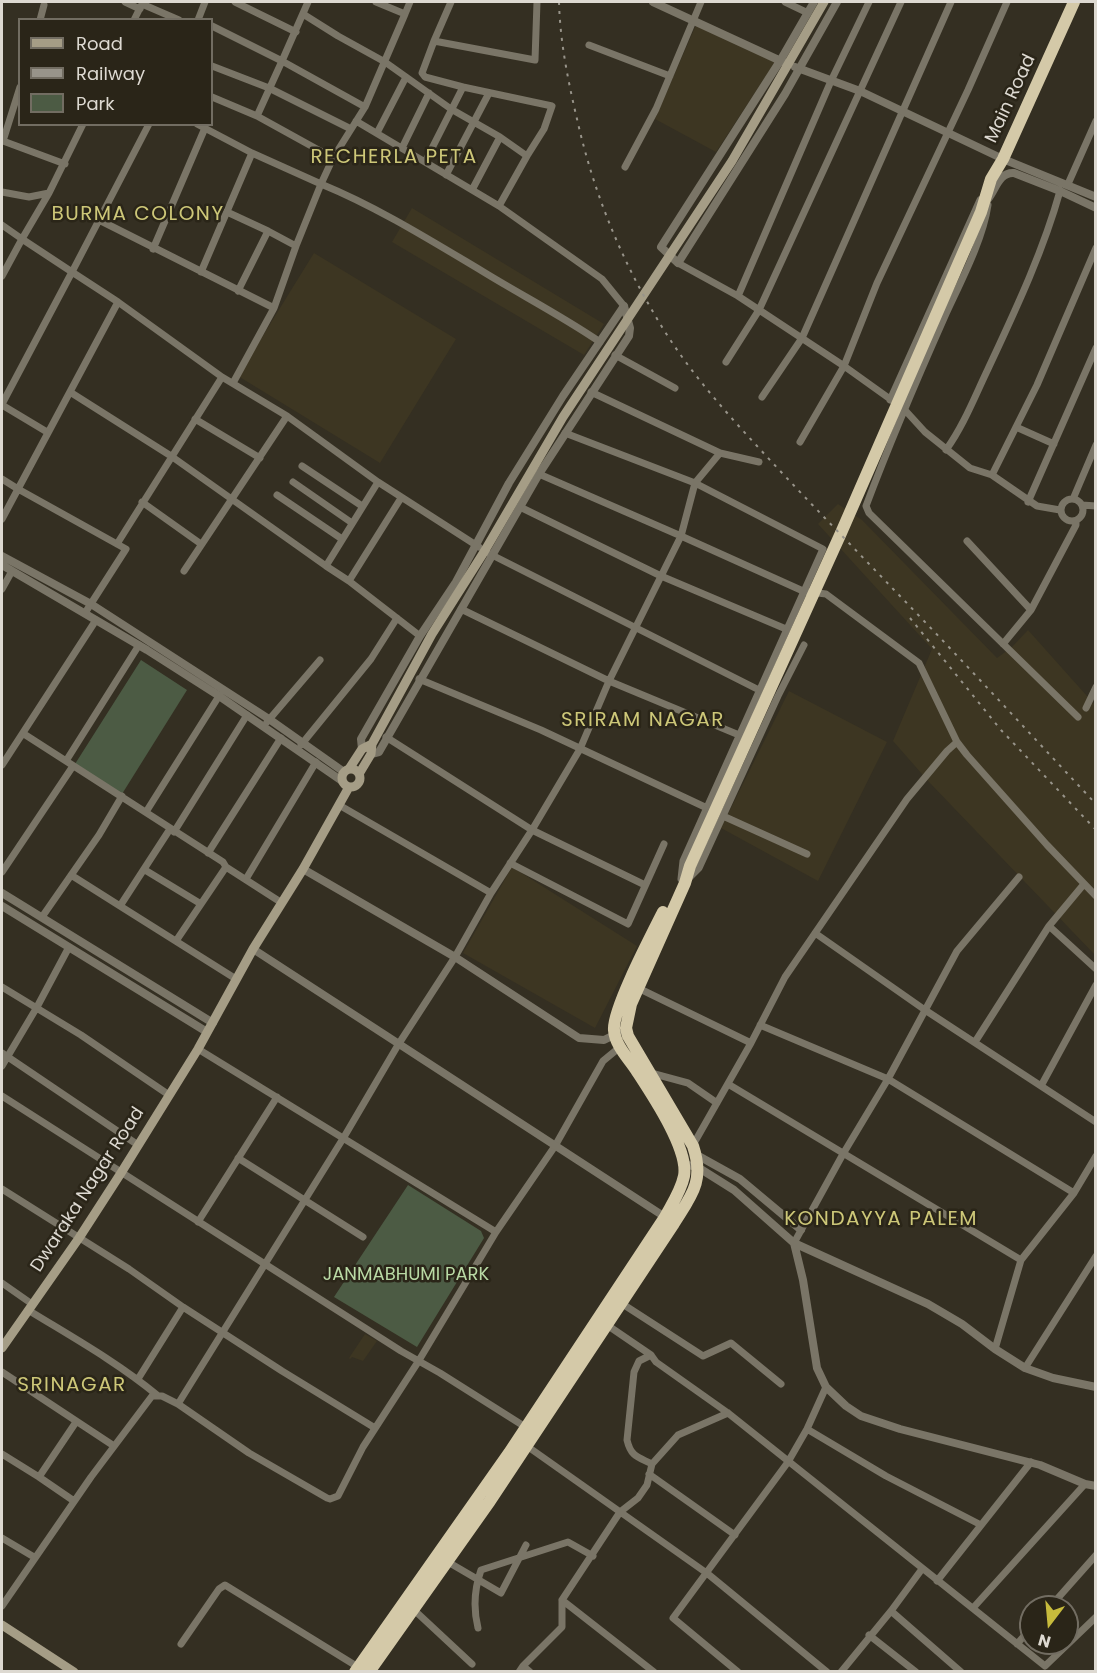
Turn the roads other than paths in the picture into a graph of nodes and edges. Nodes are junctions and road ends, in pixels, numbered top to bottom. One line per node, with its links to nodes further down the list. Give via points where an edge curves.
1 (125, 2): 21 (street)
2 (205, 2): 27 (street)
3 (235, 2): 30 (street)
4 (308, 2): 23 (street)
5 (376, 2): 24 (street)
6 (410, 2): 24 (street)
7 (451, 2): 31 (street)
8 (537, 2): 31 (street, via 535,60)
9 (653, 2): 28 (street)
10 (701, 2): 28 (street)
11 (785, 2): 22 (street)
12 (814, 2): 22 (street)
13 (824, 2): 195 (main road, via 732,161 564,417 432,634)
14 (837, 2): 37 (street)
15 (869, 2): 40 (street)
16 (901, 2): 43 (street)
17 (951, 2): 50 (street)
18 (1007, 2): 60 (street)
19 (1074, 2): 67 (highway, Main Road)
20 (44, 4): 25 (street)
21 (142, 5): 26 (street)
22 (808, 13): 34 (street)
23 (303, 14): 30 (street); 35 (street)
24 (405, 14): 35 (street)
25 (40, 18)
26 (174, 18)
27 (198, 18)
28 (693, 20): 34 (street); 38 (street)
29 (213, 26): 33 (street)
30 (296, 32): 33 (street)
31 (434, 41): 41 (street, via 422,73)
32 (590, 45): 38 (street)
33 (282, 61): 42 (street); 48 (street)
34 (780, 61): 37 (street); 90 (street, via 661,247)
35 (385, 62): 39 (street); 48 (street)
36 (213, 66): 42 (street)
37 (799, 69): 40 (street); 90 (street)
38 (670, 76): 70 (street)
39 (406, 77): 45 (street); 61 (street)
40 (831, 81): 43 (street); 95 (street)
41 (463, 87): 46 (street); 49 (street)
42 (269, 88): 51 (street); 59 (street)
43 (860, 91): 50 (street); 99 (street)
44 (18, 93): 69 (street, via 3,141)
45 (429, 93): 49 (street); 63 (street)
46 (489, 93): 54 (street); 65 (street, via 552,106 544,129)
47 (213, 97): 51 (street)
48 (365, 107): 52 (street)
49 (451, 109): 54 (street); 68 (street)
50 (902, 111): 60 (street); 100 (street)
51 (257, 116): 66 (street)
52 (356, 121): 59 (street); 61 (street)
53 (1095, 121): 73 (street)
54 (474, 122): 62 (street); 71 (street)
55 (82, 126): 69 (street)
56 (148, 126): 83 (street)
57 (201, 126): 58 (street)
58 (205, 128): 64 (street); 89 (street)
59 (351, 129): 66 (street)
60 (947, 132): 67 (street); 105 (street, via 877,283)
61 (377, 133): 63 (street)
62 (500, 136): 65 (street); 74 (street)
63 (402, 148): 68 (street)
64 (252, 153): 72 (street); 82 (street)
65 (527, 156): 80 (street)
66 (333, 158): 72 (street)
67 (1003, 159): 73 (street); 79 (highway, Main Road)
68 (424, 162): 71 (street)
69 (65, 164): 77 (street)
70 (625, 167)
71 (446, 175): 74 (street)
72 (321, 184): 87 (street); 101 (street, via 441,247)
73 (1068, 184): 78 (street)
74 (472, 190): 80 (street)
75 (1060, 191): 79 (street, via 1008,173); 81 (street); 123 (street, via 1002,340)
76 (2, 192): 77 (street, via 29,197)
77 (50, 193): 86 (street)
78 (1095, 197)
79 (985, 201): 112 (street, via 975,208); 114 (street, via 987,214); 218 (highway, Main Road)
80 (499, 206): 97 (street, via 602,279)
81 (1095, 208)
82 (227, 212): 85 (street); 92 (street)
83 (99, 220): 89 (street); 91 (street)
84 (2, 225): 86 (street)
85 (268, 231): 87 (street); 94 (street)
86 (22, 239): 91 (street); 93 (street)
87 (296, 246): 98 (street)
88 (1095, 248): 117 (street)
89 (153, 249): 92 (street)
90 (678, 263): 95 (street)
91 (72, 272): 96 (street); 113 (street)
92 (201, 272): 94 (street)
93 (2, 276)
94 (238, 291): 98 (street)
95 (738, 296): 99 (street)
96 (118, 303): 106 (street); 109 (street)
97 (622, 303): 101 (street); 103 (street, via 630,332)
98 (274, 308): 107 (street)
99 (759, 310): 100 (street); 104 (street)
100 (802, 338): 105 (street); 111 (street)
101 (600, 342): 155 (street, via 509,483)
102 (1095, 348): 121 (street)
103 (615, 355): 108 (street); 110 (street)
104 (726, 362)
105 (844, 366): 112 (street); 120 (street)
106 (222, 377): 107 (street); 116 (street)
107 (233, 383): 115 (street)
108 (675, 388)
109 (70, 392): 118 (street); 125 (street)
110 (591, 392): 119 (street); 124 (street)
111 (762, 397)
112 (890, 400): 114 (street)
113 (2, 404): 118 (street)
114 (904, 409): 123 (street); 175 (street, via 866,507)
115 (287, 416): 126 (street); 133 (street)
116 (195, 419): 125 (street); 126 (street)
117 (1016, 427): 121 (street); 130 (street)
118 (48, 432): 135 (street)
119 (565, 433): 129 (street); 134 (street)
120 (800, 442)
121 (1054, 444): 141 (street)
122 (1095, 445): 139 (street)
123 (946, 450): 130 (street, via 970,468)
124 (720, 453): 127 (street); 134 (street)
125 (171, 456): 138 (street); 140 (street)
126 (260, 458): 138 (street)
127 (759, 462)
128 (302, 466): 143 (street)
129 (540, 474): 145 (street); 150 (street)
130 (992, 475): 141 (street)
131 (2, 479): 135 (street)
132 (293, 482): 149 (street)
133 (378, 482): 137 (street); 143 (street)
134 (695, 483): 150 (street); 165 (street, via 823,549)
135 (18, 489): 147 (street); 153 (street)
136 (278, 495): 151 (street)
137 (401, 498): 155 (street); 163 (street)
138 (233, 499): 154 (street); 159 (street)
139 (1073, 499): 142 (street); 146 (street, via 1066,500)
140 (142, 502): 153 (street); 154 (street)
141 (1028, 502): 146 (street)
142 (1082, 505): 144 (street); 148 (street, via 1082,516)
143 (362, 506): 149 (street)
144 (1095, 506)
145 (520, 507): 157 (street); 162 (street)
146 (1060, 510): 148 (street, via 1065,519)
147 (2, 519)
148 (1076, 521): 168 (street)
149 (352, 523): 151 (street)
150 (681, 536): 162 (street); 165 (street)
151 (342, 539): 159 (street)
152 (967, 541): 168 (street)
153 (117, 544): 166 (street, via 126,549)
154 (201, 544): 161 (street)
155 (476, 545): 157 (street); 174 (street)
156 (2, 555): 166 (street)
157 (493, 556): 167 (street); 172 (street)
158 (2, 565): 160 (street)
159 (326, 566): 163 (street)
160 (12, 571): 164 (street); 169 (street)
161 (184, 571)
162 (661, 576): 172 (street); 173 (street)
163 (349, 581): 170 (street)
164 (2, 589)
165 (803, 591): 173 (street); 192 (street, via 826,594 919,663)
166 (91, 604): 169 (street); 187 (street)
167 (461, 609): 179 (street); 180 (street)
168 (1030, 610): 175 (street)
169 (85, 613): 171 (street)
170 (397, 618): 174 (street); 193 (street, via 371,659)
171 (96, 620): 176 (street); 188 (street)
172 (635, 628): 180 (street); 182 (street)
173 (786, 629): 182 (street)
174 (420, 636): 194 (street, via 361,739)
175 (1003, 644): 186 (street)
176 (139, 645): 183 (street); 198 (street)
177 (804, 645): 206 (street)
178 (320, 660): 187 (street)
179 (419, 679): 190 (street); 196 (street)
180 (609, 681): 189 (street); 196 (street)
181 (1095, 687): 184 (street)
182 (759, 690): 189 (street)
183 (219, 696): 185 (street); 205 (street)
184 (1086, 708)
185 (247, 715): 187 (street); 207 (street)
186 (1078, 717)
187 (266, 723): 191 (street); 193 (street)
188 (24, 734): 198 (street); 199 (street)
189 (739, 735): 204 (street)
190 (386, 737): 195 (street, via 379,752); 208 (street)
191 (281, 738): 193 (street); 210 (street)
192 (957, 742): 221 (street); 232 (street, via 907,799)
193 (300, 746): 197 (street); 201 (street)
194 (362, 749): 195 (main road); 201 (main road)
195 (372, 749): 200 (main road)
196 (580, 749): 204 (street); 208 (street)
197 (316, 762): 201 (street); 220 (street)
198 (70, 763): 202 (street); 216 (street)
199 (2, 765)
200 (359, 774): 201 (main road, via 354,770); 201 (main road, via 357,785)
201 (346, 777): 203 (main road, Dwaraka Nagar Road)
202 (122, 796): 205 (street); 217 (street)
203 (339, 805): 214 (main road, Dwaraka Nagar Road); 224 (street)
204 (707, 808): 218 (street, via 683,861)
205 (146, 812): 207 (street)
206 (723, 816): 211 (street); 218 (street, via 699,868 692,877)
207 (172, 830): 210 (street); 215 (street)
208 (532, 830): 212 (street); 222 (street)
209 (664, 844): 222 (street)
210 (208, 853): 213 (street)
211 (807, 854)
212 (510, 863): 222 (street, via 628,924); 224 (street)
213 (226, 867): 220 (street); 227 (street)
214 (303, 869): 226 (main road, Dwaraka Nagar Road); 236 (street)
215 (145, 870): 227 (street); 229 (street)
216 (2, 872)
217 (70, 875): 229 (street); 230 (street)
218 (686, 875): 241 (highway); 248 (highway, via 669,899 626,990 614,1023)
219 (1019, 877): 243 (street, via 957,951)
220 (246, 879): 226 (street)
221 (1084, 884): 225 (street); 231 (street)
222 (645, 885)
223 (2, 893): 230 (street)
224 (491, 893): 236 (street)
225 (1095, 896)
226 (282, 903): 235 (main road, Dwaraka Nagar Road)
227 (201, 904): 233 (street)
228 (2, 906): 234 (street)
229 (120, 906): 233 (street)
230 (42, 917): 244 (street)
231 (1049, 926): 237 (street); 249 (street)
232 (814, 933): 243 (street); 245 (street)
233 (176, 941): 238 (street)
234 (69, 947): 242 (street); 247 (street)
235 (253, 949): 238 (main road, Dwaraka Nagar Road); 251 (street)
236 (455, 957): 248 (street, via 579,1038 604,1040); 251 (street)
237 (1095, 969)
238 (236, 980): 244 (main road, Dwaraka Nagar Road)
239 (1095, 985): 259 (street)
240 (2, 987): 242 (street)
241 (638, 988): 246 (highway); 250 (street)
242 (37, 1007): 254 (street); 260 (street)
243 (925, 1010): 249 (street); 257 (street)
244 (213, 1023): 247 (main road, Dwaraka Nagar Road)
245 (760, 1024): 250 (street); 257 (street)
246 (626, 1028): 248 (street); 256 (highway)
247 (207, 1032): 253 (main road, Dwaraka Nagar Road)
248 (615, 1035): 252 (highway)
249 (975, 1042): 259 (street)
250 (751, 1043): 258 (street)
251 (398, 1045): 265 (street); 267 (street)
252 (620, 1047): 267 (street, via 603,1061); 272 (highway, via 664,1115)
253 (198, 1049): 260 (main road, Dwaraka Nagar Road); 262 (street)
254 (4, 1054): 255 (street); 266 (street)
255 (2, 1066)
256 (651, 1074): 263 (street, via 688,1083); 268 (highway)
257 (888, 1079): 269 (street); 276 (street)
258 (728, 1084): 263 (street); 269 (street)
259 (1041, 1086): 264 (street)
260 (169, 1095): 266 (main road, Dwaraka Nagar Road)
261 (2, 1096): 274 (street)
262 (277, 1097): 265 (street); 271 (street)
263 (717, 1103): 268 (street)
264 (1095, 1122)
265 (344, 1137): 277 (street); 281 (street)
266 (138, 1145): 274 (main road, Dwaraka Nagar Road)
267 (555, 1146): 278 (street); 281 (street)
268 (694, 1150): 273 (highway); 280 (street, via 740,1179)
269 (843, 1154): 280 (street); 286 (street)
270 (1095, 1156): 276 (street)
271 (238, 1158): 277 (street); 279 (street)
272 (685, 1164): 273 (street); 278 (highway, via 681,1189)
273 (699, 1168): 284 (street, via 734,1190); 289 (highway, via 693,1192)
274 (121, 1173): 279 (street); 283 (main road, Dwaraka Nagar Road)
275 (2, 1189): 283 (street)
276 (1074, 1193): 286 (street)
277 (305, 1200): 282 (street); 287 (street)
278 (665, 1217): 310 (highway)
279 (198, 1222): 287 (street)
280 (801, 1230): 284 (street)
281 (496, 1232): 297 (street)
282 (363, 1237)
283 (79, 1238): 290 (main road, Dwaraka Nagar Road); 291 (street)
284 (794, 1243): 295 (street, via 928,1304); 302 (street, via 817,1368)
285 (1095, 1256): 298 (street)
286 (1022, 1260): 295 (street)
287 (265, 1264): 293 (street); 297 (street)
288 (2, 1283): 290 (street)
289 (621, 1303): 292 (highway); 301 (street, via 703,1356 731,1343)
290 (30, 1307): 294 (main road, Dwaraka Nagar Road); 300 (street)
291 (183, 1307): 293 (street); 300 (street)
292 (607, 1325): 296 (street); 310 (highway)
293 (222, 1332): 305 (street); 308 (street)
294 (2, 1348)
295 (995, 1349): 298 (street)
296 (651, 1355): 306 (street); 316 (street, via 639,1361 633,1372 627,1440 635,1456)
297 (418, 1362): 308 (street); 310 (street)
298 (1025, 1368): 303 (street)
299 (2, 1372): 307 (street)
300 (138, 1379): 304 (street)
301 (781, 1384)
302 (826, 1387): 309 (street); 315 (street, via 861,1416)
303 (1095, 1387)
304 (157, 1395): 305 (street); 312 (street, via 152,1396)
305 (178, 1404): 308 (street, via 249,1453 330,1499 338,1496)
306 (728, 1413): 314 (street); 316 (street, via 678,1436)
307 (76, 1422): 312 (street); 318 (street)
308 (375, 1428)
309 (807, 1429): 314 (street); 323 (street)
310 (530, 1430): 311 (highway)
311 (522, 1443): 322 (street); 331 (highway); 352 (highway)
312 (114, 1446): 321 (street)
313 (2, 1454): 318 (street)
314 (788, 1462): 324 (street); 332 (street)
315 (1031, 1462): 319 (street); 323 (street)
316 (652, 1464): 317 (street)
317 (649, 1474): 322 (street, via 638,1498); 324 (street)
318 (39, 1477): 321 (street)
319 (1085, 1484): 320 (street); 339 (street)
320 (1095, 1486)
321 (74, 1501): 330 (street)
322 (620, 1512): 329 (street); 333 (street)
323 (981, 1525): 335 (street)
324 (735, 1535): 333 (street)
325 (2, 1538): 330 (street)
326 (526, 1545): 328 (street)
327 (1095, 1555): 336 (street)
328 (520, 1556): 329 (street, via 568,1542); 334 (street, via 481,1570); 334 (street, via 501,1593)
329 (592, 1556): 337 (street)
330 (34, 1557): 338 (street)
331 (448, 1562): 334 (street); 340 (highway)
332 (922, 1569): 335 (street); 341 (street)
333 (708, 1574): 356 (street, via 673,1618); 357 (street)
334 (478, 1580): 344 (street, via 473,1606)
335 (937, 1581): 339 (street)
336 (1060, 1595)
337 (562, 1600): 350 (street, via 562,1627); 355 (street)
338 (2, 1606)
339 (973, 1608): 348 (street)
340 (413, 1610): 349 (street); 352 (highway)
341 (891, 1611): 345 (street); 360 (street)
342 (1095, 1617): 351 (street)
343 (2, 1625): 353 (main road)
344 (478, 1628)
345 (869, 1635): 358 (street); 359 (street)
346 (1019, 1642): 348 (street)
347 (181, 1644): 352 (street, via 225,1585)
348 (1017, 1644): 351 (street)
349 (472, 1664)
350 (521, 1669): 354 (street)
351 (1042, 1669)
352 (361, 1670)
353 (74, 1671)
354 (530, 1671)
355 (654, 1671)
356 (738, 1671)
357 (827, 1671)
358 (841, 1671)
359 (916, 1671)
360 (961, 1671)

